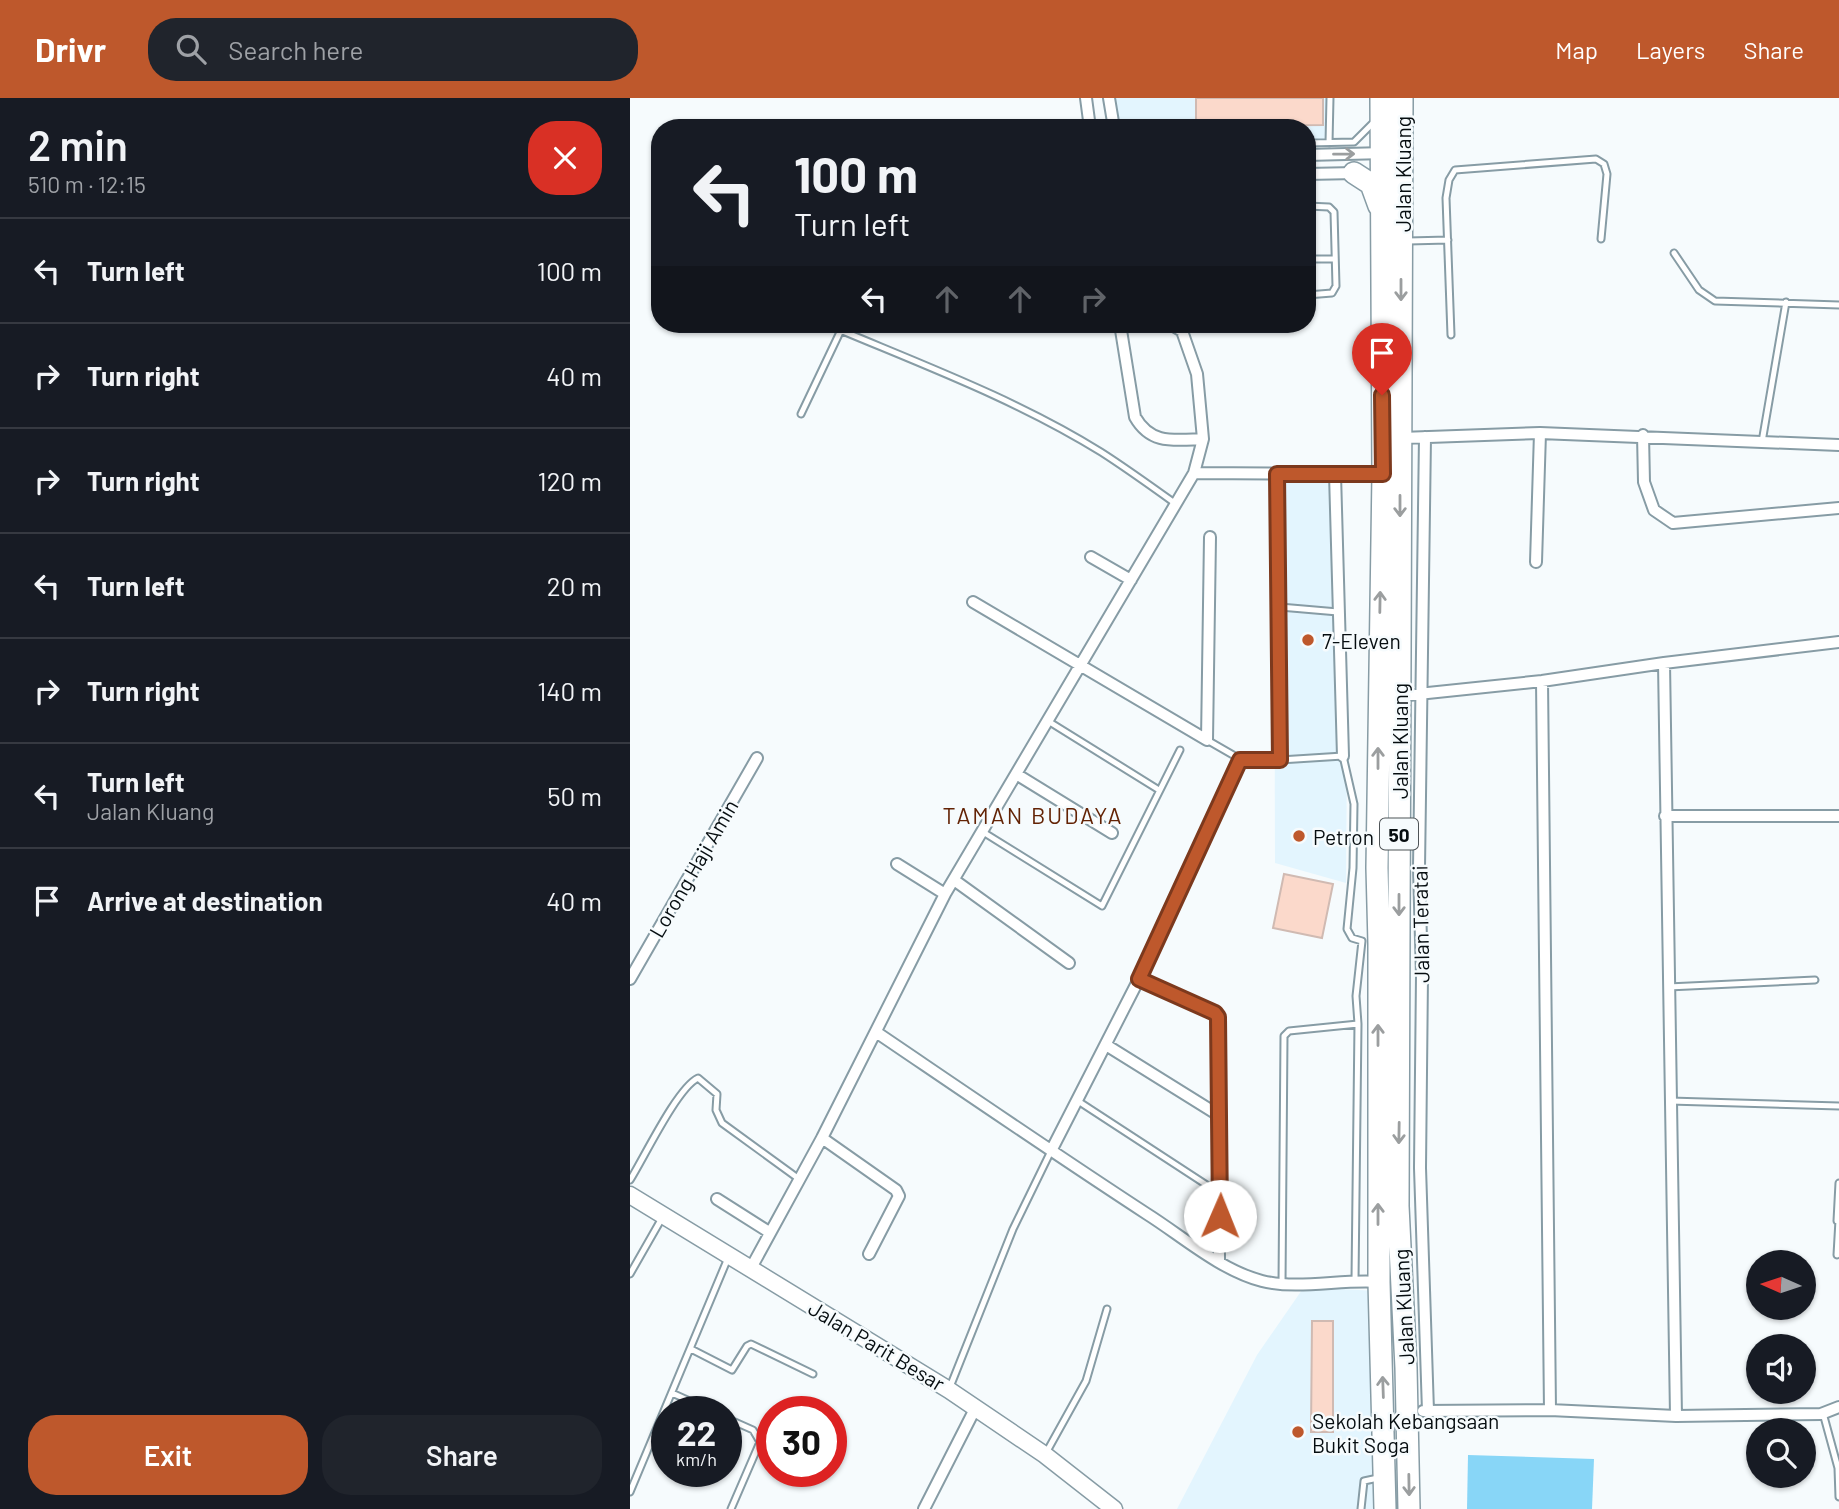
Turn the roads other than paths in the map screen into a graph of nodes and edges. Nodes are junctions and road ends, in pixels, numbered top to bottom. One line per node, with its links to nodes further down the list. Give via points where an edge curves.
1 (1086, 98): 6 (street)
2 (1109, 98): 7 (street)
3 (1330, 98): 9 (lane)
4 (1402, 98): 11 (highway, Jalan Kluang / 50)
5 (1381, 105): 9 (lane, via 1367,132 1354,142); 11 (highway, Jalan Kluang / 50)
6 (1089, 119)
7 (1112, 119)
8 (1316, 143): 9 (lane)
9 (1329, 143)
10 (1316, 156): 11 (street, one-way to 11)
11 (1391, 163): 12 (street); 15 (highway, Jalan Kluang / 50); 18 (highway, Jalan Kluang / 50)
12 (1354, 173): 13 (street); 15 (highway, via 1371,184)
13 (1316, 174)
14 (1316, 206): 21 (lane, via 1334,212)
15 (1382, 218): 41 (highway, Jalan Kluang / 50)
16 (1601, 239): 17 (lane, via 1607,174 1596,159 1455,170 1446,198)
17 (1448, 240): 18 (lane); 29 (lane)
18 (1401, 242): 34 (highway, Jalan Kluang / 50, one-way to 34)
19 (1674, 253): 23 (lane, via 1699,290 1715,301)
20 (1316, 259): 21 (lane)
21 (1335, 259): 22 (lane, via 1335,290)
22 (1316, 294)
23 (1786, 302): 24 (lane); 36 (lane)
24 (1839, 305)
25 (840, 333): 30 (lane)
26 (848, 333): 42 (lane, via 1050,425)
27 (1121, 333): 35 (street, via 1135,417 1141,428 1163,441)
28 (1186, 333): 35 (street, via 1198,374)
29 (1451, 335)
30 (801, 414)
31 (1540, 433): 32 (street); 33 (street); 46 (street)
32 (1643, 435): 36 (street); 43 (street, via 1644,481 1654,510 1674,523)
33 (1425, 437): 34 (street); 55 (street, Jalan Teratai)
34 (1401, 438): 56 (highway, Jalan Kluang / 50, one-way to 56)
35 (1203, 439): 38 (street)
36 (1762, 442): 37 (street)
37 (1839, 445)
38 (1195, 473): 39 (street); 42 (street)
39 (1277, 474): 40 (street); 49 (lane)
40 (1335, 474): 41 (street); 50 (street)
41 (1383, 474): 67 (highway, Jalan Kluang / 50, one-way to 41)
42 (1176, 503): 47 (street)
43 (1839, 508)
44 (1210, 537): 58 (street)
45 (1091, 557): 47 (street)
46 (1536, 562)
47 (1131, 580): 53 (street)
48 (973, 602): 53 (street)
49 (1280, 607): 50 (lane); 63 (lane)
50 (1338, 612): 60 (street)
51 (1839, 642): 52 (street)
52 (1664, 663): 54 (street); 68 (street)
53 (1081, 666): 57 (street); 58 (street)
54 (1542, 681): 55 (street); 119 (street)
55 (1422, 694): 56 (street); 80 (street, Jalan Teratai)
56 (1399, 696): 80 (highway, Jalan Kluang / 50, one-way to 80)
57 (1048, 722): 64 (street); 65 (lane)
58 (1207, 740): 62 (lane)
59 (1180, 750): 65 (lane)
60 (1343, 756): 63 (lane); 66 (lane)
61 (757, 758): 81 (street, Lorong Haji Amin)
62 (1240, 760): 63 (lane); 82 (street)
63 (1280, 760)
64 (1016, 774): 70 (street); 71 (street)
65 (1159, 790): 70 (lane, via 1102,906)
66 (1354, 804): 67 (lane); 73 (lane)
67 (1378, 804): 74 (highway, Jalan Kluang / 50)
68 (1665, 816): 69 (street); 84 (street)
69 (1839, 816)
70 (983, 832): 75 (street)
71 (1112, 833)
72 (897, 864): 76 (street)
73 (1353, 868): 74 (lane); 77 (lane, via 1347,929 1352,938)
74 (1377, 868): 77 (highway, Jalan Kluang / 50)
75 (954, 880): 76 (street); 78 (street)
76 (945, 894): 86 (street)
77 (1373, 949): 79 (lane); 79 (lane); 110 (highway, Jalan Kluang / 50, one-way to 77)
78 (1069, 963)
79 (1359, 975): 85 (lane)
80 (1412, 977): 120 (highway, Jalan Kluang / 50, via 1398,1206)
81 (630, 979)
82 (1139, 979): 87 (street); 91 (street, via 1215,1013)
83 (1815, 980): 84 (lane)
84 (1668, 987): 89 (street)
85 (1358, 1024): 109 (lane); 111 (lane, via 1289,1031 1284,1036)
86 (876, 1032): 92 (street); 93 (street)
87 (1106, 1045): 88 (street); 91 (street)
88 (1078, 1101): 93 (street); 97 (lane)
89 (1670, 1101): 90 (lane); 123 (street)
90 (1839, 1106)
91 (1220, 1116): 97 (street)
92 (822, 1138): 94 (street); 103 (street, via 899,1196)
93 (1051, 1152): 106 (street); 115 (lane, via 1013,1229)
94 (799, 1179): 95 (lane, via 722,1123 716,1110 718,1094 698,1079 667,1115); 102 (street)
95 (630, 1180)
96 (1839, 1183): 101 (lane)
97 (1220, 1193): 106 (street)
98 (630, 1195): 100 (street, Jalan Parit Besar)
99 (716, 1199): 102 (street)
100 (663, 1215): 105 (street, Jalan Parit Besar); 108 (lane)
101 (1838, 1221): 104 (lane)
102 (769, 1232): 107 (street)
103 (869, 1254)
104 (1836, 1255)
105 (728, 1259): 107 (street, Jalan Parit Besar); 113 (lane)
106 (1219, 1261): 111 (street, via 1249,1277)
107 (751, 1268): 115 (street, Jalan Parit Besar)
108 (630, 1274)
109 (1355, 1280): 110 (street); 111 (street)
110 (1379, 1282): 126 (highway, Jalan Kluang / 50, one-way to 110)
111 (1282, 1284)
112 (1107, 1309): 125 (lane, via 1086,1381)
113 (691, 1349): 114 (lane, via 732,1370 751,1344); 116 (lane)
114 (813, 1374)
115 (949, 1390): 122 (street, Jalan Parit Besar)
116 (673, 1393): 117 (lane); 130 (lane)
117 (680, 1396)
118 (1839, 1407): 121 (street)
119 (1550, 1410): 120 (street); 123 (street)
120 (1418, 1411): 126 (highway, via 1392,1426); 137 (highway, Jalan Kluang / 50, one-way to 137)
121 (1823, 1413): 123 (street); 131 (lane, via 1838,1468)
122 (973, 1414): 125 (street, Jalan Parit Besar); 134 (street)
123 (1676, 1416)
124 (742, 1425): 128 (lane, via 753,1430 760,1442)
125 (1045, 1455): 132 (street, Jalan Parit Besar)
126 (1385, 1455): 127 (highway, Jalan Kluang / 50)
127 (1385, 1478): 135 (lane, via 1364,1481); 136 (highway, Jalan Kluang / 50)
128 (742, 1484)
129 (741, 1487): 133 (lane)
130 (630, 1492)
131 (1839, 1497)
132 (1108, 1507)
133 (731, 1509)
134 (924, 1509)
135 (1361, 1509)
136 (1385, 1509)
137 (1409, 1509)

